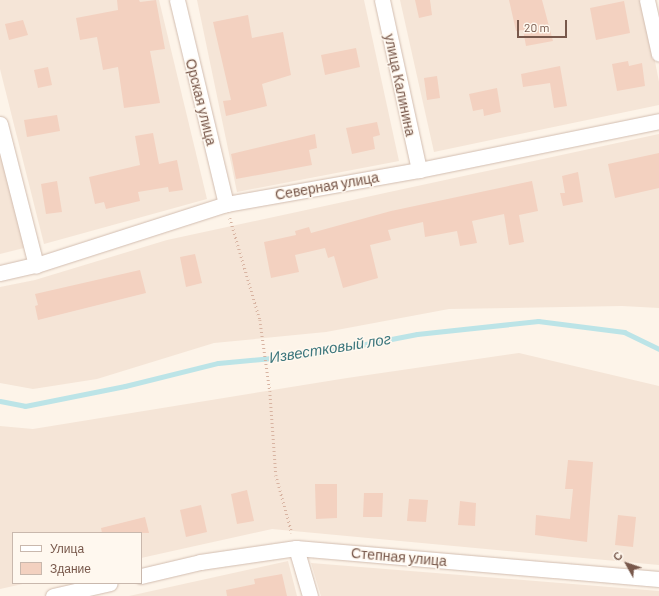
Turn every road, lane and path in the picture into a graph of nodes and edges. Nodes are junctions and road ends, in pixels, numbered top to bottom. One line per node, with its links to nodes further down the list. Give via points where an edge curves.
1 (177, 0): 8 (street, Орская улица)
2 (382, 0): 7 (street, улица Калинина)
3 (647, 0): 4 (street)
4 (659, 54)
5 (659, 121): 7 (street, Северная улица)
6 (0, 124): 9 (street)
7 (419, 170): 8 (street, Северная улица)
8 (226, 204): 9 (street, Северная улица); 11 (path, via 260,320 270,391 276,475)
9 (36, 265): 10 (street, Северная улица)
10 (0, 273)
11 (296, 548): 12 (street, Степная улица, via 200,562); 13 (street, Степная улица); 16 (street)
12 (142, 576)
13 (659, 580)
14 (106, 584): 15 (street)
15 (53, 596)
16 (310, 596)

